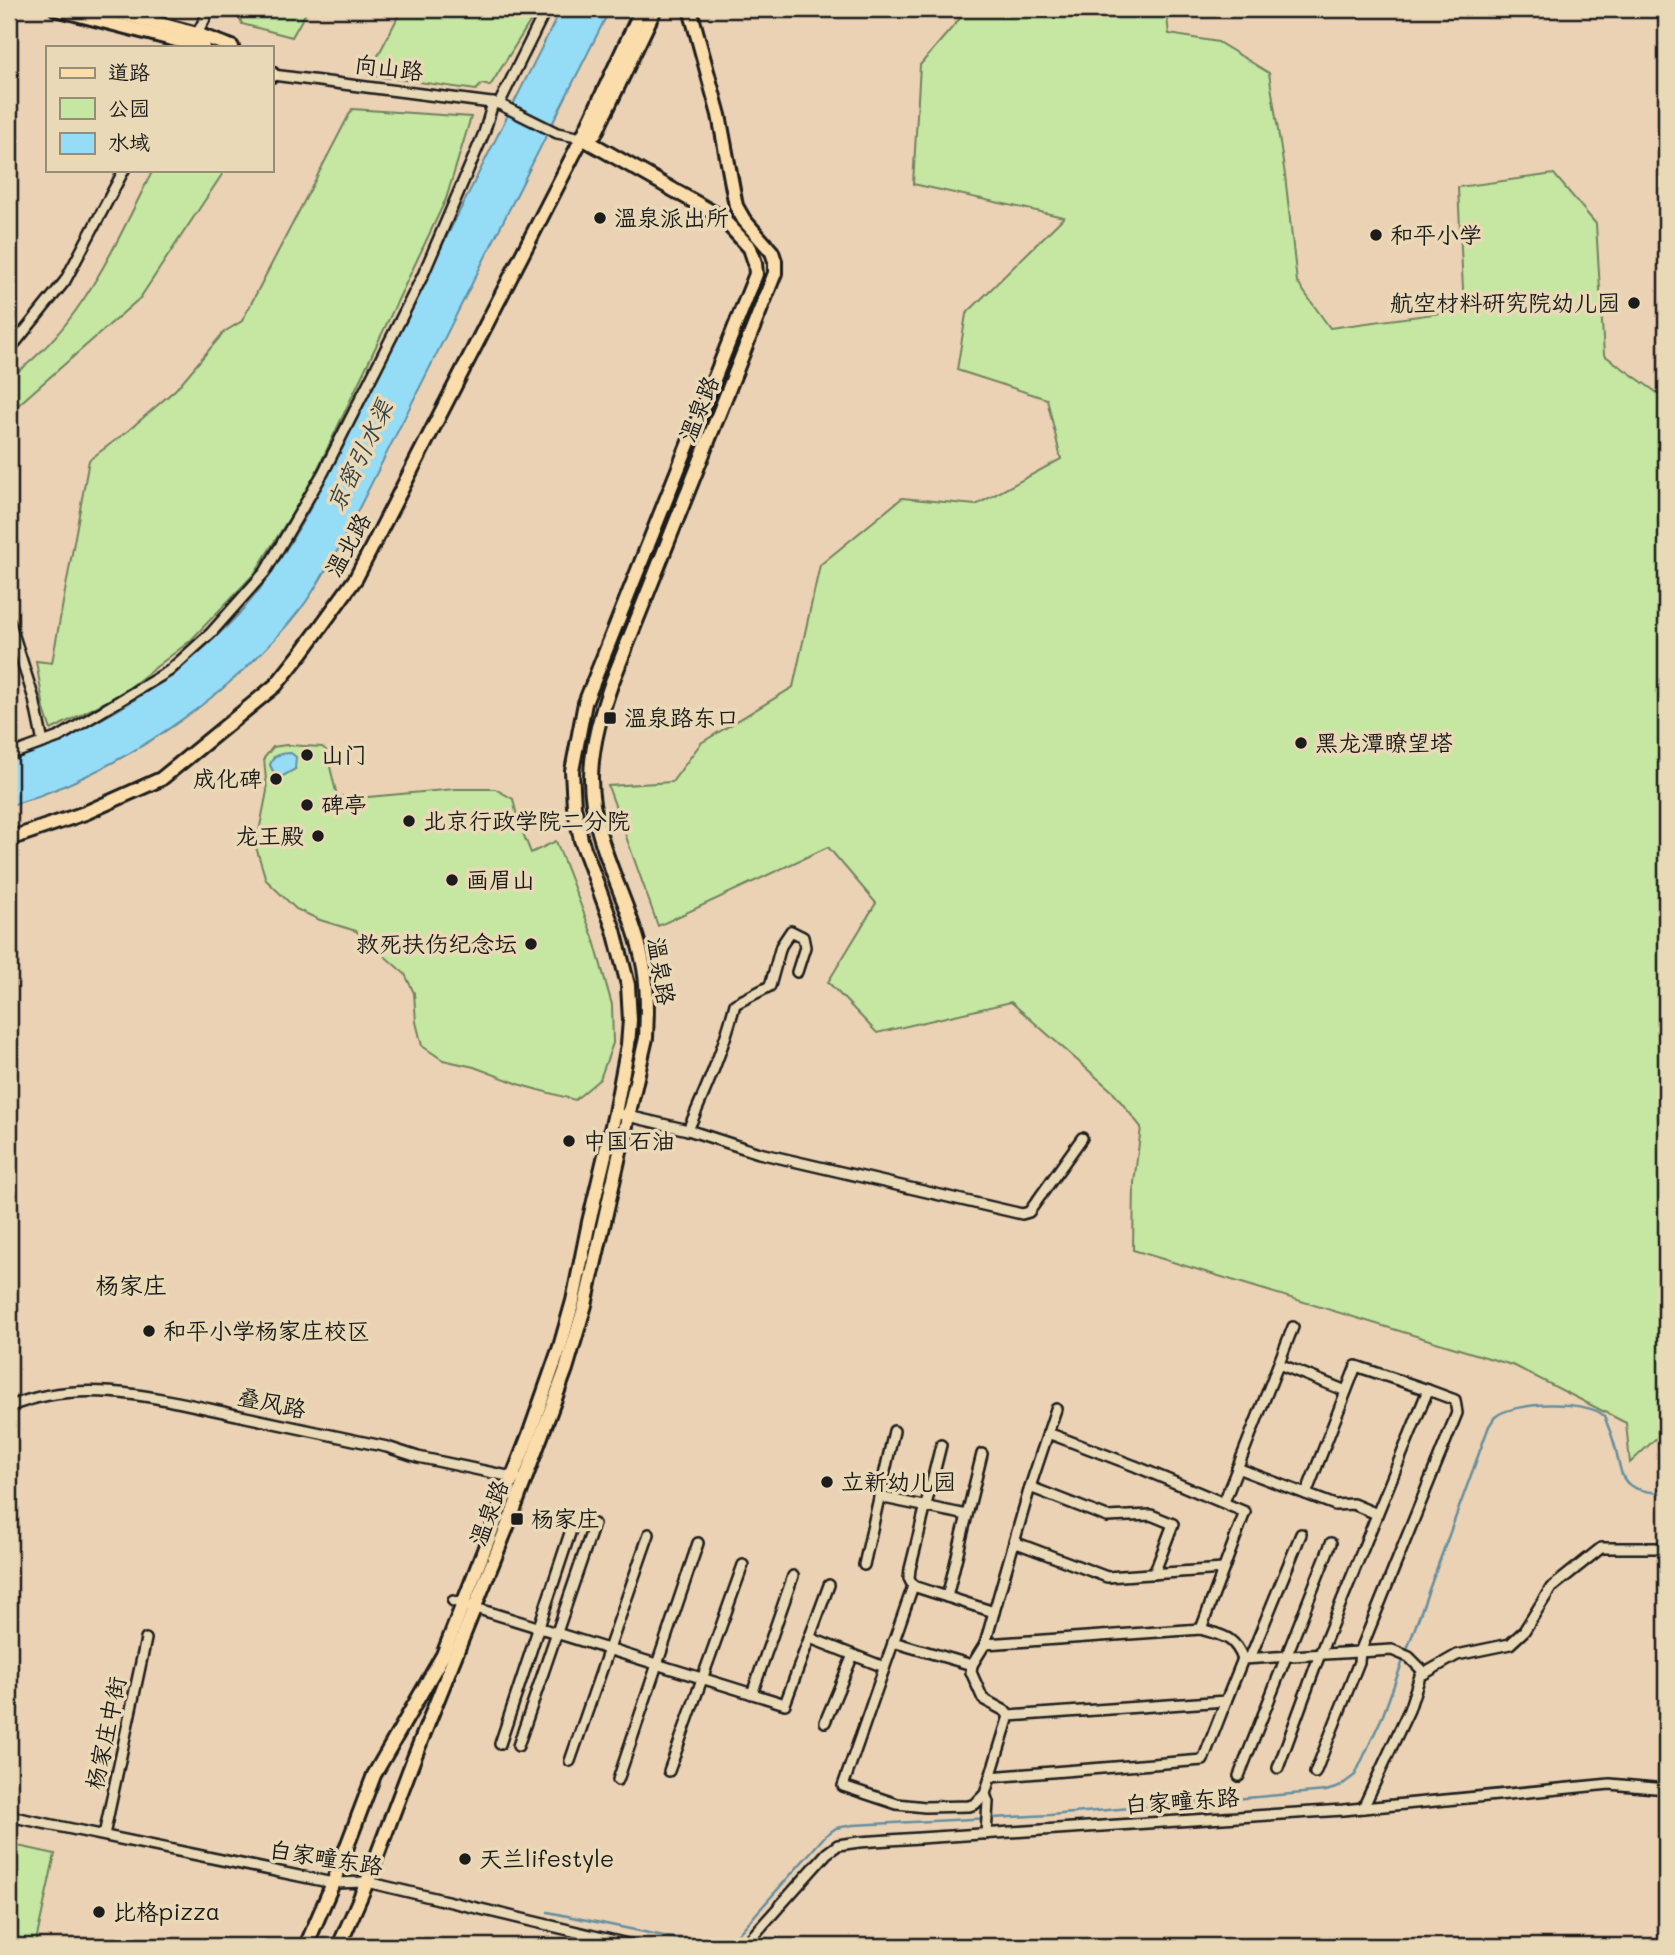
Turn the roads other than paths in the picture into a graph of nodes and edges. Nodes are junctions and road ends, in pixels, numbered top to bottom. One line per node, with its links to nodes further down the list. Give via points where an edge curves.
1 (56, 9): 8 (main road)
2 (104, 9): 8 (main road)
3 (209, 9): 8 (street)
4 (546, 9): 11 (street)
5 (642, 9): 12 (main road)
6 (655, 9): 12 (main road, via 594,134)
7 (690, 9): 15 (main road, 温泉路, via 719,115 736,206 775,261)
8 (195, 43): 9 (main road)
9 (223, 46)
10 (273, 74): 11 (street, 向山路)
11 (496, 103): 12 (street, 向山路, via 557,133); 18 (street, via 423,275 326,466 265,572 211,633 169,671)
12 (582, 138): 14 (main road, 温泉路, via 721,216 750,248 755,263); 20 (main road, 温北路, via 356,578 276,685 160,779 85,813)
13 (123, 172): 16 (street, via 65,281)
14 (752, 287): 15 (main road, via 765,279); 22 (main road, 温泉路, via 585,703 574,752 573,788 581,840 614,930 628,985 628,1045)
15 (768, 292): 23 (main road, 温泉路, via 612,682 595,737 591,778 596,818 635,935 647,1006 646,1038)
16 (9, 347)
17 (9, 620): 18 (street)
18 (43, 743): 19 (street)
19 (9, 755)
20 (9, 838)
21 (797, 972): 24 (street, via 805,947 803,937 791,931 781,946 770,986 735,1004)
22 (615, 1113): 23 (street); 37 (main road, 温泉路, via 573,1301)
23 (629, 1116): 24 (street); 37 (main road, 温泉路, via 566,1369)
24 (688, 1130): 25 (street, via 759,1153 1022,1214 1029,1212)
25 (1082, 1138)
26 (1293, 1327): 27 (street)
27 (1279, 1364): 29 (street); 36 (street)
28 (1428, 1390): 29 (street, via 1356,1366); 43 (street); 69 (street, via 1455,1400 1457,1413)
29 (1346, 1391): 39 (street)
30 (9, 1407): 37 (street, 叠风路, via 62,1394 123,1393)
31 (1056, 1409): 33 (street)
32 (894, 1431): 40 (street)
33 (1048, 1433): 38 (street); 41 (street)
34 (941, 1445): 42 (street)
35 (982, 1454): 44 (street)
36 (1237, 1468): 39 (street); 41 (street)
37 (519, 1479): 59 (main road, 温泉路)
38 (1030, 1487): 47 (street); 54 (street, via 1108,1517 1151,1515 1173,1524)
39 (1306, 1494): 43 (street)
40 (879, 1497): 42 (street); 52 (street)
41 (1224, 1502): 53 (street, via 1245,1512)
42 (925, 1507): 44 (street); 57 (street, via 910,1569)
43 (1377, 1514): 70 (street)
44 (967, 1515): 58 (street)
45 (649, 1534): 68 (street)
46 (1301, 1534): 73 (street)
47 (1014, 1542): 54 (street, via 1107,1577); 60 (street)
48 (698, 1543): 74 (street)
49 (1331, 1543): 72 (street)
50 (1666, 1548): 77 (street, via 1601,1548 1551,1588 1524,1631 1510,1644 1457,1655)
51 (743, 1565): 78 (street)
52 (864, 1565)
53 (1223, 1569): 54 (street); 62 (street)
54 (1154, 1574)
55 (793, 1576): 79 (street)
56 (829, 1585): 64 (street)
57 (913, 1586): 58 (street); 66 (street)
58 (947, 1597): 60 (street)
59 (464, 1604): 61 (street); 98 (main road, 温泉路, via 414,1758); 99 (main road, 温泉路, via 443,1655 374,1775)
60 (994, 1612): 67 (street)
61 (538, 1627): 63 (street); 63 (street, via 575,1518 594,1524); 83 (street)
62 (1201, 1629): 67 (street); 73 (street, via 1229,1638)
63 (557, 1633): 68 (street); 84 (street)
64 (810, 1638): 71 (street); 79 (street, via 785,1704)
65 (146, 1639): 97 (street, 杨家庄中街)
66 (893, 1642): 75 (street); 76 (street)
67 (985, 1644): 75 (street)
68 (609, 1649): 74 (street); 85 (street)
69 (1360, 1652): 70 (street); 77 (street, via 1392,1650); 88 (street)
70 (1320, 1654): 72 (street); 86 (street)
71 (853, 1655): 76 (street); 82 (street)
72 (1285, 1656): 73 (street); 89 (street)
73 (1247, 1659): 80 (street)
74 (657, 1664): 78 (street); 91 (street)
75 (972, 1665): 81 (street, via 983,1699)
76 (884, 1667): 93 (street, via 843,1786 897,1804 925,1807 968,1806)
77 (1425, 1673): 94 (street)
78 (702, 1678): 79 (street); 87 (street)
79 (752, 1693)
80 (1226, 1701): 81 (street); 90 (street, via 1203,1760)
81 (1009, 1716): 90 (street)
82 (825, 1721)
83 (500, 1744)
84 (518, 1746)
85 (570, 1761)
86 (1278, 1768)
87 (669, 1771)
88 (1315, 1773)
89 (1239, 1776)
90 (990, 1777): 93 (street)
91 (618, 1780)
92 (1666, 1788): 94 (street, 白家疃东路, via 1610,1784)
93 (985, 1794): 96 (street)
94 (1363, 1808): 96 (street, 白家疃东路)
95 (9, 1815): 97 (street, 白家疃东路)
96 (986, 1834): 103 (street, 白家疃东路, via 838,1845)
97 (104, 1835): 99 (street, 白家疃东路)
98 (367, 1882): 99 (street, 白家疃东路); 101 (main road, 温泉路); 102 (street, 白家疃东路)
99 (333, 1883): 100 (main road, 温泉路)
100 (306, 1946)
101 (339, 1946)
102 (636, 1946)
103 (744, 1946)

